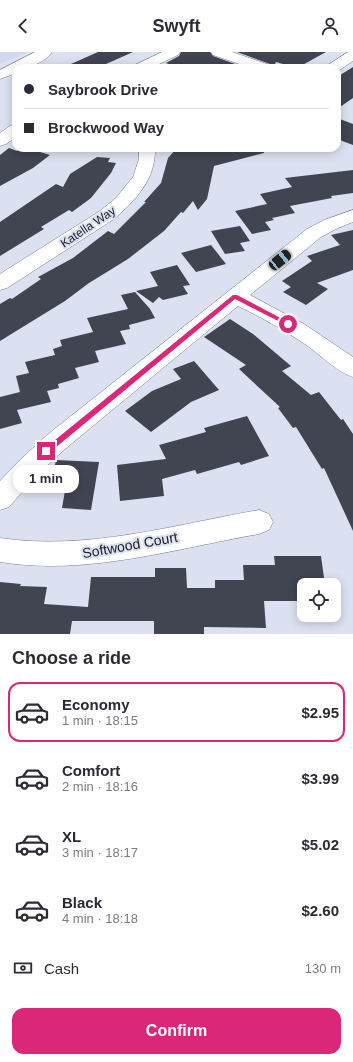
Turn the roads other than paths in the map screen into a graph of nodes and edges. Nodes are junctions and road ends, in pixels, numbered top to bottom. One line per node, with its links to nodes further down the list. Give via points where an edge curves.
1 (45, 52): 5 (street)
2 (173, 52): 6 (street)
3 (218, 52): 7 (street)
4 (353, 55): 8 (street)
5 (24, 64)
6 (148, 64)
7 (253, 64)
8 (339, 64)
9 (12, 69): 10 (street)
10 (0, 75)
11 (0, 123): 12 (street)
12 (12, 128)
13 (12, 132): 14 (street)
14 (0, 141)
15 (148, 152): 17 (street, Katella Way, via 145,169 139,183 123,202 107,215)
16 (353, 216): 18 (street, via 314,233)
17 (0, 283)
18 (235, 296): 19 (street, via 322,345); 20 (street, via 56,442)
19 (353, 370)
20 (0, 499)
21 (259, 522): 22 (street, Softwood Court, via 94,553 24,555)
22 (0, 550)

